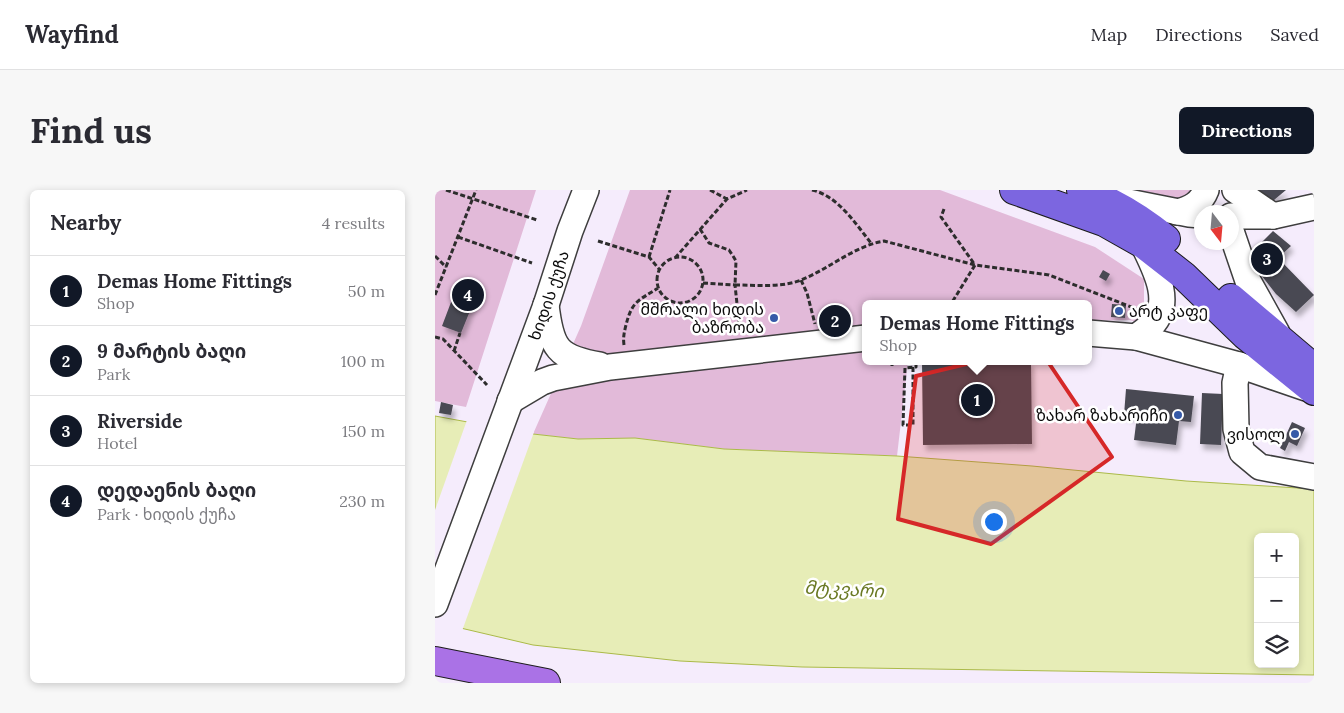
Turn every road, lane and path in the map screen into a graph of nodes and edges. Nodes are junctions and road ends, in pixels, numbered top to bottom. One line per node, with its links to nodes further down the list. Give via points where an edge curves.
1 (446, 190): 13 (path)
2 (476, 190): 13 (path)
3 (586, 190): 42 (street, ხიდის ქუჩა)
4 (671, 190): 30 (path)
5 (710, 190): 14 (path)
6 (744, 190): 14 (path)
7 (812, 190): 26 (path, via 839,205)
8 (1014, 190): 27 (highway, via 1104,222)
9 (1206, 190): 18 (street)
10 (1219, 190): 15 (street)
11 (1235, 190): 20 (street)
12 (1091, 193): 18 (street); 52 (highway, via 1133,214 1177,248)
13 (472, 199): 21 (path); 23 (path)
14 (727, 199): 22 (path)
15 (1224, 205)
16 (1314, 207): 20 (street)
17 (944, 209): 33 (path, via 941,217)
18 (1189, 213)
19 (1239, 216): 20 (street)
20 (1273, 216): 25 (street)
21 (537, 220)
22 (700, 229): 31 (path); 38 (path, via 709,243 729,250 733,256 736,261)
23 (458, 237): 32 (path); 34 (path)
24 (598, 241): 30 (path)
25 (1239, 241)
26 (871, 243): 33 (path, via 884,240); 36 (path)
27 (1143, 244): 48 (street, via 1162,300 1157,318); 58 (highway, via 1184,276 1245,335)
28 (1238, 250): 52 (street, via 1248,281)
29 (435, 256): 34 (path)
30 (649, 257): 35 (path)
31 (675, 258): 35 (path); 37 (path, via 695,263)
32 (532, 263)
33 (975, 265): 41 (path); 43 (path, via 1049,275)
34 (446, 267): 40 (path)
35 (659, 269): 39 (path)
36 (801, 280): 38 (path, via 786,284); 44 (path)
37 (703, 282): 38 (path); 39 (path, via 696,296 683,303 668,300)
38 (735, 285): 50 (path)
39 (658, 288): 49 (path, via 630,310)
40 (435, 295)
41 (953, 300)
42 (546, 305): 56 (street, via 549,330 556,347 573,359); 60 (street, ხიდის ქუჩა)
43 (1139, 310)
44 (817, 330)
45 (460, 333): 53 (path)
46 (1092, 333): 48 (street)
47 (435, 337): 53 (path, via 443,339)
48 (1136, 337): 55 (street)
49 (623, 338)
50 (741, 338)
51 (862, 338): 56 (street)
52 (1281, 340): 58 (highway)
53 (454, 351): 59 (path)
54 (917, 365): 57 (path)
55 (1239, 365): 58 (street); 61 (street, via 1235,383 1236,429 1242,452 1260,467)
56 (610, 367): 60 (street, via 553,378)
57 (913, 367): 57 (path, via 905,368 903,425 913,425)
58 (1313, 383)
59 (487, 385)
60 (510, 401): 62 (street, ხიდის ქუჩა)
61 (1314, 477)
62 (435, 604)
63 (435, 661): 64 (main road)
64 (546, 683)

